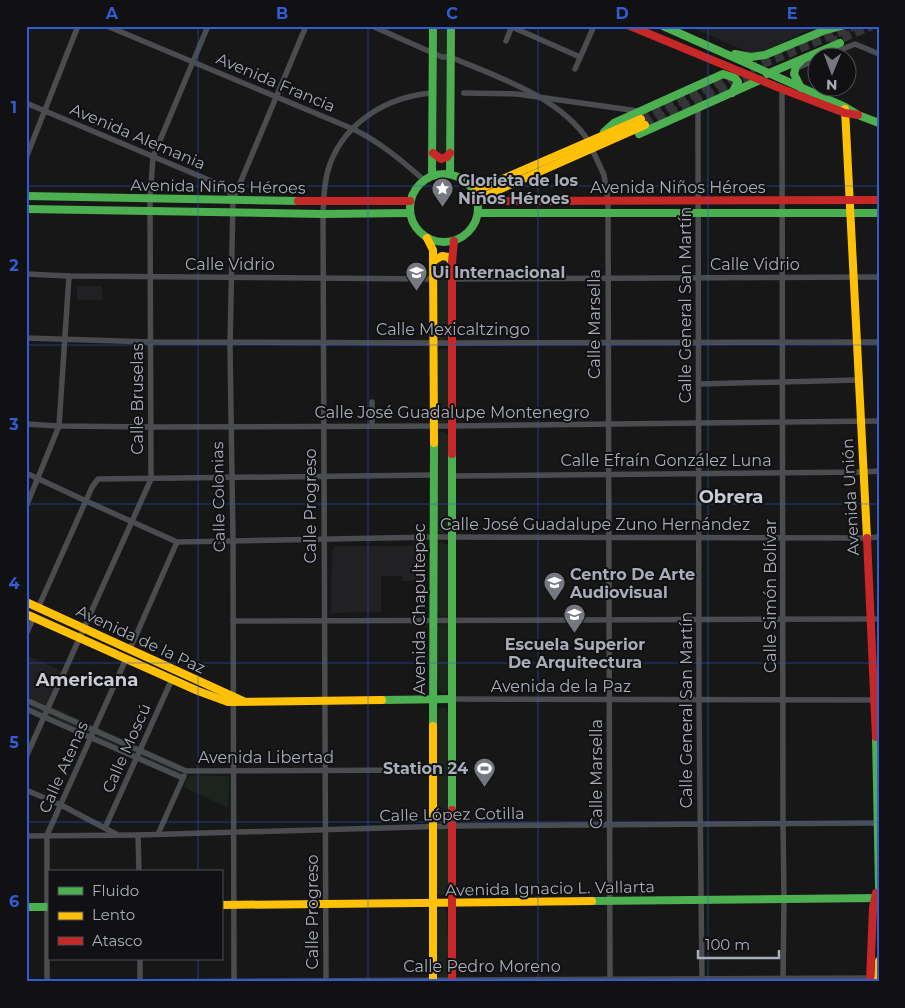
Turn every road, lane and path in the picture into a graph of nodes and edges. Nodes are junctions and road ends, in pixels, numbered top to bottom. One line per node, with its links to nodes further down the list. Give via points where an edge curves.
1 (78, 26): 41 (street)
2 (107, 26): 23 (street, Avenida Francia)
3 (208, 26): 23 (street, Calle Bruselas)
4 (306, 26): 36 (street, Calle Colonias)
5 (372, 26): 18 (street)
6 (432, 26): 18 (main road)
7 (450, 26): 20 (main road)
8 (512, 26): 13 (street); 21 (street)
9 (594, 26): 21 (street)
10 (630, 26): 17 (main road)
11 (662, 26): 15 (main road)
12 (841, 26): 15 (main road, via 758,57 744,57)
13 (506, 41)
14 (840, 43): 22 (main road)
15 (704, 44): 28 (main road)
16 (845, 48): 19 (street, via 855,44)
17 (688, 50): 25 (main road); 29 (main road, via 708,63)
18 (433, 53): 20 (street); 33 (main road)
19 (879, 54)
20 (450, 57): 37 (street); 48 (main road)
21 (580, 57): 27 (street)
22 (804, 58): 26 (main road); 28 (main road)
23 (193, 62): 36 (street, Avenida Francia); 49 (street, Calle Bruselas)
24 (808, 63): 26 (street)
25 (723, 66): 28 (main road); 30 (main road)
26 (795, 68): 31 (main road, via 794,78)
27 (575, 69)
28 (768, 74): 31 (main road)
29 (713, 78): 35 (main road, via 725,74 737,80); 42 (main road)
30 (760, 80): 32 (main road); 35 (main road)
31 (802, 88): 40 (main road)
32 (782, 89): 40 (main road); 59 (street, Calle Simón Bolívar)
33 (433, 93): 44 (street, Calle Progreso, via 391,102 376,109); 47 (main road)
34 (464, 93): 37 (street, Calle Marsella)
35 (732, 93): 39 (main road)
36 (277, 97): 44 (street, Avenida Francia); 57 (street, Calle Colonias)
37 (540, 97): 42 (street); 46 (street, Calle Marsella, via 568,118)
38 (26, 103): 41 (street, Avenida Alemania)
39 (698, 108): 45 (main road, via 622,141); 58 (street, Calle General San Martín)
40 (845, 110): 43 (main road); 60 (main road, Avenida Unión)
41 (44, 111): 49 (street, Avenida Alemania); 50 (street)
42 (642, 119): 45 (main road); 45 (main road, via 614,123)
43 (879, 123)
44 (353, 129): 53 (street, Avenida Francia, via 390,150); 64 (street, Calle Progreso, via 331,162)
45 (601, 141): 46 (main road)
46 (591, 145): 55 (main road); 63 (street, Calle Marsella, via 604,175)
47 (433, 153): 48 (main road, via 441,159); 52 (main road)
48 (450, 153): 51 (main road)
49 (153, 156): 56 (street, Calle Bruselas); 57 (street, Avenida Alemania, via 223,186)
50 (26, 158)
51 (450, 174): 52 (main road); 55 (main road, via 465,180)
52 (432, 175): 53 (main road)
53 (424, 180): 62 (main road)
54 (26, 196): 56 (main road, Avenida Niños Héroes)
55 (477, 197): 63 (main road, Avenida Niños Héroes); 69 (main road)
56 (150, 199): 57 (main road, Avenida Niños Héroes); 66 (street, Calle Bruselas)
57 (233, 200): 64 (main road, Avenida Niños Héroes); 67 (street, Calle Colonias)
58 (699, 200): 59 (main road, Avenida Niños Héroes); 63 (main road, Avenida Niños Héroes); 71 (street, Calle General San Martín)
59 (782, 200): 60 (main road, Avenida Niños Héroes); 72 (street, Calle Simón Bolívar)
60 (849, 200): 61 (main road, Avenida Niños Héroes); 73 (main road, Avenida Unión)
61 (879, 200)
62 (410, 201): 64 (main road, Avenida Niños Héroes); 68 (main road)
63 (608, 201): 70 (street, Calle Marsella)
64 (323, 202): 75 (street, Calle Progreso)
65 (26, 209): 66 (main road, Avenida Niños Héroes)
66 (150, 212): 67 (main road, Avenida Niños Héroes); 82 (street, Calle Bruselas)
67 (232, 213): 75 (main road, Avenida Niños Héroes); 84 (street, Calle Colonias)
68 (410, 213): 75 (main road, Avenida Niños Héroes); 76 (main road, via 416,228)
69 (479, 213): 70 (main road, Avenida Niños Héroes); 77 (main road, via 471,230)
70 (608, 213): 71 (main road, Avenida Niños Héroes); 86 (street, Calle Marsella)
71 (699, 213): 72 (main road, Avenida Niños Héroes); 87 (street, Calle General San Martín)
72 (782, 213): 73 (main road, Avenida Niños Héroes); 88 (street, Calle Simón Bolívar)
73 (850, 213): 74 (main road, Avenida Niños Héroes); 89 (main road, Avenida Unión)
74 (879, 213)
75 (323, 214): 85 (street, Calle Progreso)
76 (427, 238): 77 (main road); 78 (main road, Avenida Chapultepec, via 433,250)
77 (454, 241): 79 (main road, Avenida Chapultepec)
78 (433, 261): 79 (main road, via 442,256); 90 (main road, Avenida Chapultepec)
79 (452, 262): 91 (main road, Avenida Chapultepec)
80 (26, 274): 81 (street, Calle Vidrio)
81 (70, 276): 82 (street, Calle Vidrio); 93 (street)
82 (150, 277): 84 (street, Calle Vidrio); 95 (street, Calle Bruselas)
83 (879, 277): 89 (street, Calle Vidrio)
84 (231, 278): 85 (street, Calle Vidrio); 94 (street, Calle Colonias)
85 (323, 278): 90 (street, Calle Vidrio); 96 (street, Calle Progreso)
86 (608, 278): 87 (street, Calle Vidrio); 91 (street, Calle Vidrio); 102 (street, Calle Marsella)
87 (699, 278): 88 (street, Calle Vidrio); 103 (street, Calle General San Martín)
88 (783, 278): 89 (street, Calle Vidrio); 97 (street, Calle Simón Bolívar)
89 (853, 278): 98 (main road, Avenida Unión)
90 (433, 279): 100 (main road, Avenida Chapultepec)
91 (452, 279): 101 (main road, Avenida Chapultepec)
92 (26, 338): 93 (street, Calle Mexicaltzingo)
93 (65, 340): 95 (street, Calle Mexicaltzingo); 114 (street)
94 (230, 341): 95 (street, Calle Mexicaltzingo); 96 (street, Calle Mexicaltzingo); 120 (street, Calle Colonias)
95 (150, 342): 119 (street, Calle Bruselas)
96 (324, 342): 100 (street, Calle Mexicaltzingo); 115 (street, Calle Progreso)
97 (783, 342): 98 (street, Calle Mexicaltzingo); 103 (street, Calle Mexicaltzingo); 105 (street, Calle Simón Bolívar)
98 (856, 342): 99 (street, Calle Mexicaltzingo); 104 (main road, Avenida Unión)
99 (879, 342)
100 (433, 343): 101 (street, Calle Mexicaltzingo); 117 (main road, Avenida Chapultepec)
101 (452, 343): 102 (street, Calle Mexicaltzingo); 118 (main road, Avenida Chapultepec)
102 (608, 343): 103 (street, Calle Mexicaltzingo); 112 (street, Calle Marsella)
103 (699, 343): 106 (street, Calle General San Martín)
104 (858, 380): 105 (street); 109 (main road, Avenida Unión)
105 (783, 382): 106 (street); 110 (street, Calle Simón Bolívar)
106 (700, 384): 113 (street, Calle General San Martín)
107 (372, 402): 116 (street)
108 (879, 421): 109 (street, Calle José Guadalupe Montenegro)
109 (860, 422): 110 (street, Calle José Guadalupe Montenegro); 122 (main road, Avenida Unión)
110 (783, 423): 113 (street, Calle José Guadalupe Montenegro); 124 (street, Calle Simón Bolívar)
111 (26, 424): 114 (street, Calle José Guadalupe Montenegro)
112 (608, 424): 113 (street, Calle José Guadalupe Montenegro); 118 (street, Calle José Guadalupe Montenegro); 125 (street, Calle Marsella)
113 (700, 424): 126 (street, Calle General San Martín)
114 (60, 426): 119 (street, Calle José Guadalupe Montenegro); 132 (street)
115 (324, 426): 116 (street, Calle José Guadalupe Montenegro); 120 (street, Calle José Guadalupe Montenegro); 128 (street, Calle Progreso)
116 (372, 426): 117 (street, Calle José Guadalupe Montenegro)
117 (434, 426): 118 (street, Calle José Guadalupe Montenegro); 127 (main road, Avenida Chapultepec)
118 (453, 426): 129 (main road, Avenida Chapultepec)
119 (151, 427): 120 (street, Calle José Guadalupe Montenegro); 130 (street, Calle Bruselas)
120 (231, 427): 131 (street, Calle Colonias)
121 (879, 471): 122 (street, Calle Efraín González Luna)
122 (863, 472): 124 (street, Calle Efraín González Luna); 142 (main road, Avenida Unión)
123 (26, 473): 132 (street, Calle José Guadalupe Zuno Hernández)
124 (783, 473): 126 (street, Calle Efraín González Luna); 141 (street, Calle Simón Bolívar)
125 (608, 474): 126 (street, Calle Efraín González Luna); 129 (street, Calle Efraín González Luna); 139 (street, Calle Marsella)
126 (700, 474): 140 (street, Calle General San Martín)
127 (434, 475): 128 (street); 137 (main road, Avenida Chapultepec)
128 (324, 476): 131 (street); 143 (street, Calle Progreso)
129 (453, 476): 138 (main road, Avenida Chapultepec)
130 (151, 478): 131 (street); 133 (street, via 98,479); 135 (street, Calle Bruselas)
131 (232, 478): 144 (street, Calle Colonias)
132 (39, 479): 133 (street, Calle José Guadalupe Zuno Hernández); 134 (street)
133 (86, 501): 135 (street, Calle José Guadalupe Zuno Hernández); 147 (street)
134 (26, 507)
135 (132, 521): 145 (street, Calle José Guadalupe Zuno Hernández); 157 (street, Calle Bruselas)
136 (879, 537): 142 (street, Calle José Guadalupe Zuno Hernández)
137 (434, 538): 138 (street, Calle José Guadalupe Zuno Hernández); 143 (street, Calle José Guadalupe Zuno Hernández); 150 (main road, Avenida Chapultepec)
138 (452, 538): 139 (street, Calle José Guadalupe Zuno Hernández); 151 (main road, Avenida Chapultepec)
139 (608, 538): 140 (street, Calle José Guadalupe Zuno Hernández); 152 (street, Calle Marsella)
140 (700, 538): 141 (street, Calle José Guadalupe Zuno Hernández); 153 (street, Calle General San Martín)
141 (784, 538): 142 (street, Calle José Guadalupe Zuno Hernández); 154 (street, Calle Simón Bolívar)
142 (866, 538): 149 (main road, Avenida Unión)
143 (324, 539): 144 (street, Calle José Guadalupe Zuno Hernández); 155 (street, Calle Progreso)
144 (233, 540): 145 (street, Calle José Guadalupe Zuno Hernández); 156 (street, Calle Colonias)
145 (178, 542): 160 (street)
146 (26, 602): 147 (main road, Avenida de la Paz)
147 (38, 608): 157 (main road, Avenida de la Paz)
148 (30, 616): 158 (street); 159 (main road, Avenida de la Paz)
149 (874, 618): 154 (street); 171 (main road, Avenida Unión)
150 (434, 619): 151 (street); 155 (street); 163 (main road, Avenida Chapultepec)
151 (452, 619): 152 (street); 164 (main road, Avenida Chapultepec)
152 (609, 619): 153 (street); 168 (street, Calle Marsella)
153 (700, 619): 154 (street); 169 (street, Calle General San Martín)
154 (784, 619): 170 (street, Calle Simón Bolívar)
155 (325, 620): 156 (street); 167 (street, Calle Progreso)
156 (233, 621): 166 (street, Calle Colonias)
157 (84, 628): 159 (street, Calle Bruselas); 160 (main road, Avenida de la Paz)
158 (26, 634)
159 (80, 638): 161 (main road, Avenida de la Paz); 173 (street, Calle Bruselas)
160 (130, 649): 166 (main road, Avenida de la Paz)
161 (126, 659): 162 (main road, Avenida de la Paz); 175 (street, Calle Atenas)
162 (172, 679): 166 (main road, Avenida de la Paz, via 198,691); 177 (street, Calle Moscú)
163 (432, 699): 164 (main road, Avenida de la Paz); 167 (main road, Avenida de la Paz); 180 (main road, Avenida Chapultepec)
164 (452, 699): 168 (street, Avenida de la Paz); 191 (main road, Avenida Chapultepec)
165 (26, 700): 173 (street, Avenida Libertad)
166 (233, 700): 167 (main road, Avenida de la Paz); 182 (street, Calle Colonias)
167 (325, 700): 183 (street, Calle Progreso)
168 (609, 700): 169 (street, Avenida de la Paz); 189 (street, Calle Marsella)
169 (700, 700): 170 (street, Avenida de la Paz); 190 (street, Calle General San Martín)
170 (783, 700): 171 (street, Avenida de la Paz); 188 (street, Calle Simón Bolívar)
171 (877, 700): 187 (main road, Avenida Unión)
172 (26, 709): 174 (street, Avenida Libertad)
173 (47, 710): 174 (street, Calle Bruselas); 175 (street, Avenida Libertad)
174 (44, 717): 176 (street, Avenida Libertad); 178 (street, Calle Bruselas)
175 (94, 730): 176 (street, Calle Atenas); 177 (street, Avenida Libertad)
176 (91, 737): 179 (street, Avenida Libertad); 186 (street, Calle Atenas)
177 (140, 751): 179 (street, Calle Moscú); 181 (street, Avenida Libertad)
178 (26, 757)
179 (137, 758): 184 (street, Avenida Libertad); 193 (street, Calle Moscú)
180 (432, 770): 183 (street, Avenida Libertad); 192 (main road, Avenida Chapultepec)
181 (186, 771): 182 (street, Avenida Libertad); 184 (street)
182 (233, 771): 183 (street, Avenida Libertad); 195 (street, Calle Colonias)
183 (325, 771): 194 (street, Calle Progreso)
184 (183, 778): 196 (street)
185 (26, 790): 186 (street)
186 (61, 805): 193 (street); 200 (street, Calle Atenas)
187 (879, 823): 188 (street, Calle López Cotilla); 202 (main road, Avenida Unión)
188 (783, 824): 190 (street, Calle López Cotilla); 204 (street, Calle Simón Bolívar)
189 (609, 825): 190 (street, Calle López Cotilla); 191 (street, Calle López Cotilla); 206 (street, Calle Marsella)
190 (700, 825): 205 (street, Calle General San Martín)
191 (452, 826): 192 (street, Calle López Cotilla); 208 (main road, Avenida Chapultepec)
192 (432, 827): 194 (street, Calle López Cotilla); 207 (main road, Avenida Chapultepec)
193 (106, 828): 197 (street)
194 (325, 830): 195 (street, Calle López Cotilla); 209 (street, Calle Progreso)
195 (232, 832): 196 (street, Calle López Cotilla); 211 (street, Calle Colonias)
196 (158, 834): 198 (street, Calle López Cotilla)
197 (118, 835): 198 (street, Calle López Cotilla); 200 (street, Calle López Cotilla)
198 (138, 835): 201 (street)
199 (26, 836): 200 (street, Calle López Cotilla)
200 (47, 836): 213 (street, Calle Atenas)
201 (139, 870)
202 (879, 887): 203 (main road, Avenida Unión)
203 (876, 898): 204 (main road, Avenida Ignacio L. Vallarta); 218 (main road)
204 (784, 899): 205 (main road, Avenida Ignacio L. Vallarta); 217 (street, Calle Simón Bolívar)
205 (701, 900): 206 (main road, Avenida Ignacio L. Vallarta); 216 (street, Calle General San Martín)
206 (610, 901): 208 (main road, Avenida Ignacio L. Vallarta); 223 (street, Calle Marsella)
207 (432, 903): 208 (main road, Avenida Ignacio L. Vallarta); 209 (main road, Avenida Ignacio L. Vallarta); 221 (main road, Avenida Chapultepec)
208 (451, 903): 222 (main road, Avenida Chapultepec)
209 (326, 904): 211 (main road, Avenida Ignacio L. Vallarta); 220 (street, Calle Progreso)
210 (222, 905): 211 (main road, Avenida Ignacio L. Vallarta)
211 (233, 905): 219 (street, Calle Colonias)
212 (26, 907): 213 (main road)
213 (48, 907): 224 (street, Calle Atenas)
214 (140, 960): 226 (street)
215 (879, 961): 218 (main road)
216 (702, 980): 217 (street, Calle Pedro Moreno); 223 (street, Calle Pedro Moreno)
217 (783, 980): 218 (street, Calle Pedro Moreno)
218 (874, 980)
219 (234, 981): 220 (street, Calle Pedro Moreno); 226 (street, Calle Pedro Moreno)
220 (326, 981): 221 (street, Calle Pedro Moreno)
221 (434, 981): 222 (street, Calle Pedro Moreno)
222 (452, 981): 223 (street, Calle Pedro Moreno)
223 (610, 981)
224 (48, 982)
225 (85, 982): 226 (street, Calle Pedro Moreno)
226 (140, 982)

